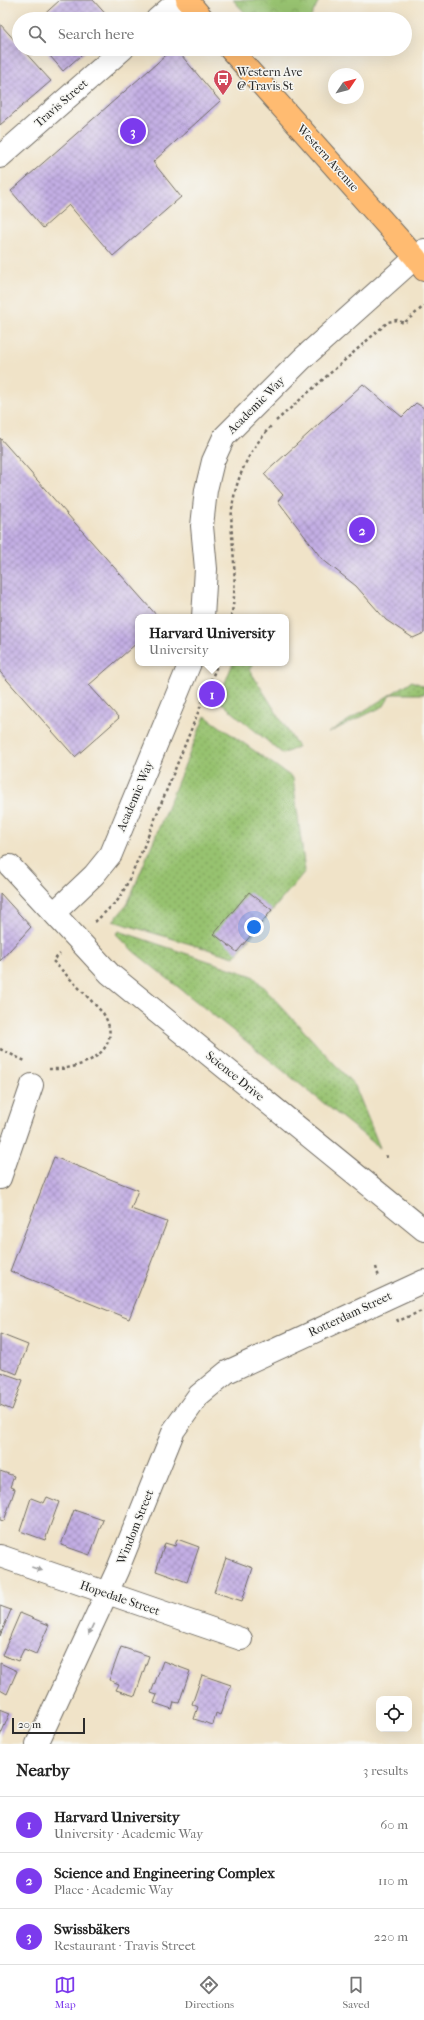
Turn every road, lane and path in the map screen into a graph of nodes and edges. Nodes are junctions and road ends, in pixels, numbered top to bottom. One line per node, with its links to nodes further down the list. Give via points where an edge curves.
1 (179, 0): 3 (street)
2 (187, 0): 4 (main road)
3 (165, 12)
4 (197, 12)
5 (115, 56): 7 (street, Travis Street)
6 (236, 56): 8 (main road, Western Avenue)
7 (0, 157)
8 (421, 259): 10 (street, Academic Way, via 302,359 224,437 213,461 206,490 202,526 206,569)
9 (424, 306): 11 (path, via 404,323 397,320 388,322 273,424 250,453 238,481 232,506 235,585)
10 (203, 614)
11 (231, 614)
12 (189, 666): 17 (street, Academic Way, via 111,854 94,875)
13 (217, 666): 14 (path)
14 (203, 701): 15 (path); 18 (path, via 142,851 118,900)
15 (210, 705)
16 (10, 866): 17 (street, Science Drive)
17 (54, 913): 25 (street, Science Drive, via 110,974)
18 (102, 916)
19 (53, 961): 21 (path, via 104,1013 111,1034 103,1049 87,1063 69,1069)
20 (0, 1048): 21 (path)
21 (36, 1072): 24 (street)
22 (389, 1156): 23 (path)
23 (385, 1157)
24 (0, 1178)
25 (424, 1230)
26 (424, 1280): 29 (street, Rotterdam Street)
27 (424, 1310): 28 (path)
28 (398, 1321)
29 (276, 1348): 31 (street, Windom Street, via 227,1372 199,1395 182,1416)
30 (0, 1556): 31 (street, Hopedale Street, one-way to 31)
31 (106, 1593): 32 (street, Hopedale Street); 33 (street, Windom Street, one-way to 33)
32 (241, 1639)
33 (37, 1744)

